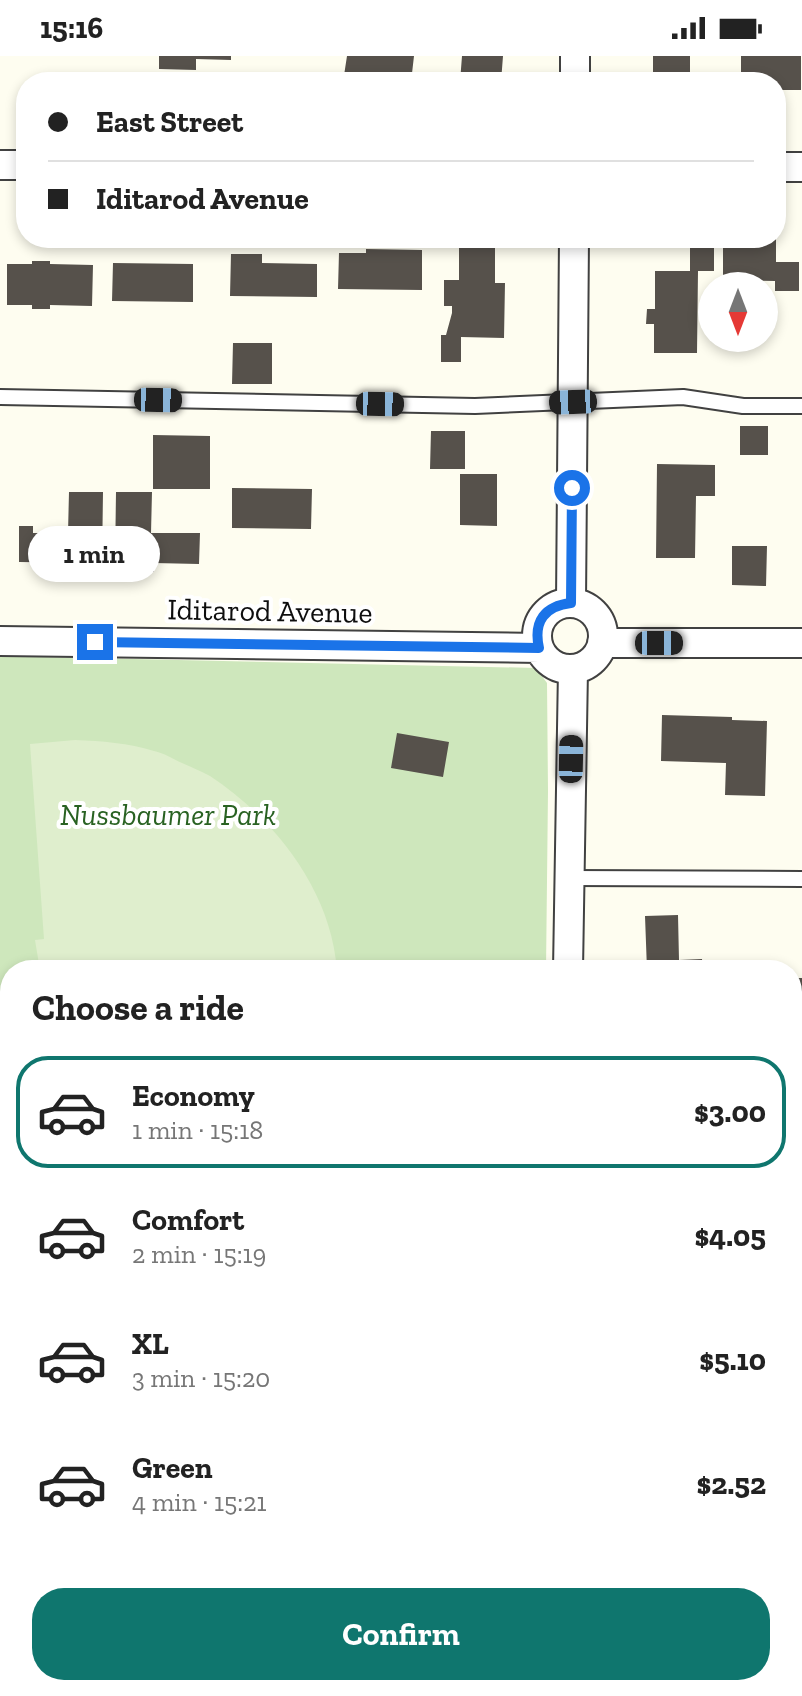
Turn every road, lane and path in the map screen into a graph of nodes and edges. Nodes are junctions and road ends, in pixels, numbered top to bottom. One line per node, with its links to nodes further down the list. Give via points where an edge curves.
1 (574, 248): 3 (street)
2 (0, 397): 3 (lane, via 475,406)
3 (573, 402): 4 (lane, via 683,397 743,406); 5 (street)
4 (802, 406)
5 (571, 603): 7 (street, via 599,620); 9 (street, via 550,609 542,618)
6 (0, 641): 9 (street, Iditarod Avenue)
7 (602, 643): 8 (street); 10 (street, via 592,660)
8 (802, 643)
9 (539, 648): 10 (street, via 552,664)
10 (573, 669): 11 (street)
11 (570, 878): 12 (lane); 13 (street)
12 (802, 879)
13 (568, 960)

